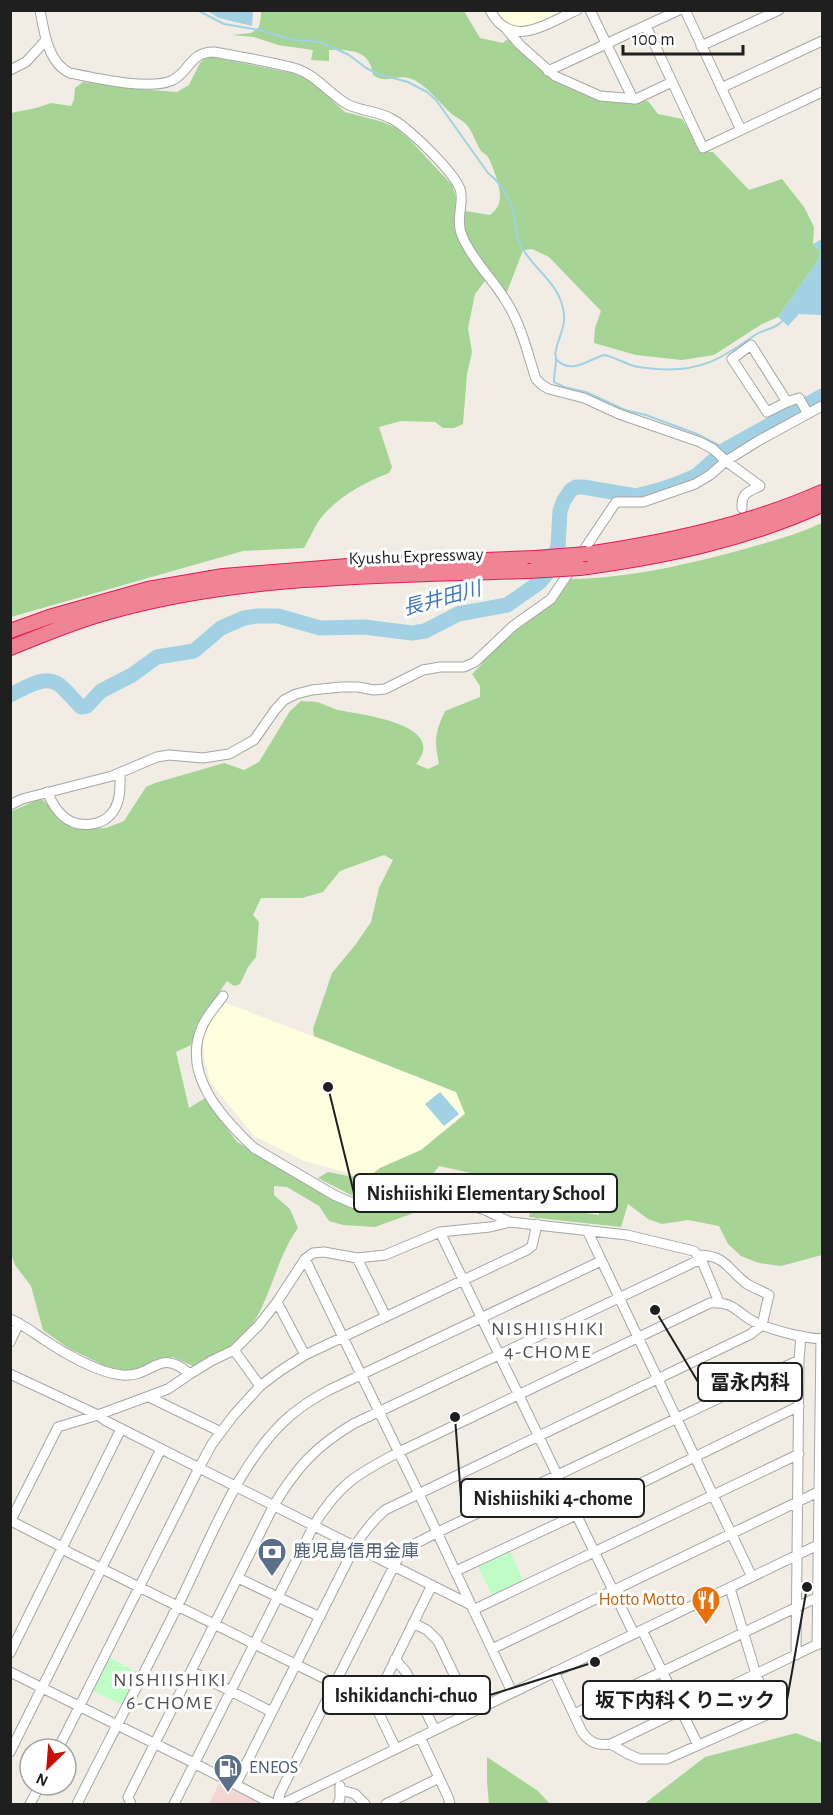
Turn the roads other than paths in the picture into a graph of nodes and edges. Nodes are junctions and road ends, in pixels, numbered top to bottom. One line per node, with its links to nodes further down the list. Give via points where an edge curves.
1 (39, 10): 10 (street)
2 (490, 10): 9 (street)
3 (577, 10): 9 (street, via 528,32)
4 (590, 10): 12 (street)
5 (679, 10): 8 (street)
6 (685, 10): 13 (street)
7 (779, 10): 13 (street)
8 (646, 26): 12 (street); 16 (street)
9 (507, 30): 15 (street)
10 (46, 40): 14 (street, via 26,62); 24 (street, via 63,70 128,82 155,84 174,80 205,52 296,69 317,79 346,103 397,122 426,148 460,188 459,223 463,239 510,307 536,379 565,394 700,442)
11 (822, 41): 17 (street)
12 (606, 45): 15 (street); 19 (street)
13 (702, 46): 17 (street)
14 (10, 70)
15 (548, 71): 19 (street, via 600,96)
16 (672, 82): 19 (street); 20 (street, via 703,148)
17 (721, 88): 20 (street)
18 (822, 92): 20 (street)
19 (633, 99)
20 (741, 130)
21 (787, 402): 21 (street, via 751,345 732,359 767,412); 23 (street, via 799,398)
22 (822, 406): 23 (street)
23 (806, 410): 24 (street)
24 (726, 461): 27 (street, via 760,486 746,493); 30 (street, via 695,484 643,502 616,502 551,599 513,626 475,662 464,667 423,670 385,689 341,687 296,694 284,700 254,740 229,754 157,757)
25 (822, 492): 28 (highway, Kyushu Expressway, bridge, via 797,504 705,533 653,544 535,558 360,565 223,576 148,589)
26 (822, 506): 29 (highway, Kyushu Expressway, bridge, via 710,545 580,568 362,577 224,588 108,612)
27 (742, 508)
28 (10, 631)
29 (10, 648)
30 (120, 773): 31 (street); 31 (street, via 120,795 114,811 91,825 64,818)
31 (47, 792): 32 (street)
32 (10, 805)
33 (223, 996): 34 (street, via 199,1035 198,1070 208,1096 254,1148 357,1205 376,1207 420,1195 437,1195)
34 (510, 1222): 35 (street); 37 (street)
35 (537, 1224): 36 (street); 42 (street, via 532,1246)
36 (587, 1230): 38 (street, via 684,1248); 41 (street)
37 (440, 1232): 39 (street, via 385,1255); 42 (street)
38 (700, 1257): 43 (street); 45 (street); 49 (street, via 721,1258 749,1285 769,1295)
39 (357, 1258): 40 (street, via 318,1251); 46 (street)
40 (305, 1259): 44 (street); 51 (street)
41 (601, 1261): 43 (street); 47 (street)
42 (464, 1280): 46 (street); 47 (street)
43 (619, 1298): 52 (street); 57 (street)
44 (277, 1302): 55 (street); 56 (street)
45 (719, 1302): 49 (street, via 731,1305); 52 (street)
46 (386, 1317): 51 (street)
47 (482, 1318): 57 (street); 61 (street)
48 (15, 1321): 54 (street); 60 (street, via 64,1353 110,1373 133,1375 165,1362 177,1364)
49 (762, 1325): 50 (street); 62 (street, via 751,1334)
50 (801, 1336): 53 (street); 58 (street)
51 (343, 1337): 56 (street); 61 (street)
52 (638, 1337): 62 (street); 64 (street)
53 (822, 1339): 80 (street)
54 (10, 1342)
55 (234, 1350): 60 (street); 63 (street)
56 (305, 1354): 63 (street)
57 (500, 1355): 64 (street); 67 (street)
58 (799, 1360): 66 (street); 69 (street)
59 (10, 1374): 68 (street)
60 (190, 1374): 65 (street, via 173,1387)
61 (362, 1376): 67 (street); 79 (street, via 329,1390 292,1414 256,1455)
62 (658, 1378): 69 (street); 72 (street)
63 (260, 1386): 71 (street)
64 (519, 1395): 72 (street); 74 (street)
65 (149, 1397): 68 (street); 71 (street)
66 (799, 1406): 75 (street); 76 (street)
67 (380, 1412): 74 (street); 84 (street, via 353,1424 316,1451 293,1475)
68 (99, 1415): 70 (street); 86 (street, via 56,1429)
69 (677, 1418): 76 (street); 78 (street)
70 (121, 1429): 73 (street); 92 (street)
71 (220, 1432): 77 (street)
72 (538, 1436): 78 (street); 81 (street)
73 (161, 1449): 77 (street); 96 (street)
74 (399, 1452): 81 (street); 87 (street, via 353,1477 330,1500)
75 (799, 1454): 82 (street); 83 (street)
76 (695, 1457): 82 (street); 85 (street)
77 (199, 1468): 79 (street); 101 (street)
78 (557, 1475): 85 (street); 88 (street)
79 (236, 1486): 84 (street); 106 (street)
80 (820, 1492): 83 (street); 90 (street)
81 (419, 1494): 88 (street); 91 (street, via 385,1510 365,1530)
82 (713, 1496): 89 (street); 93 (street)
83 (798, 1502): 89 (street); 94 (street)
84 (274, 1505): 87 (street); 99 (street)
85 (576, 1515): 93 (street); 97 (street)
86 (11, 1522): 92 (street)
87 (314, 1525): 91 (street); 104 (street)
88 (438, 1533): 95 (street, via 407,1548); 97 (street)
89 (732, 1534): 98 (street); 103 (street)
90 (820, 1544): 94 (street); 105 (street)
91 (356, 1546): 95 (street); 109 (street)
92 (62, 1547): 96 (street); 117 (street)
93 (594, 1553): 103 (street); 107 (street)
94 (796, 1556): 98 (street); 108 (street)
95 (393, 1565): 100 (street); 126 (street)
96 (102, 1568): 101 (street); 127 (street)
97 (456, 1571): 107 (street)
98 (752, 1577): 102 (street)
99 (238, 1578): 104 (street); 111 (street)
100 (432, 1585): 107 (street); 110 (street)
101 (139, 1587): 106 (street); 131 (street)
102 (730, 1588): 112 (street); 113 (street)
103 (613, 1592): 112 (street); 116 (street)
104 (278, 1597): 109 (street); 115 (street)
105 (820, 1597): 108 (street); 114 (street)
106 (178, 1606): 111 (street); 136 (street)
107 (472, 1607): 116 (street)
108 (796, 1608): 113 (street); 118 (street)
109 (320, 1617): 120 (street)
110 (413, 1623): 119 (street); 134 (street, via 438,1641)
111 (215, 1625): 115 (street); 121 (street)
112 (638, 1632): 123 (street); 124 (street)
113 (744, 1634): 124 (street); 125 (street)
114 (820, 1643): 118 (street)
115 (255, 1644): 120 (street); 128 (street)
116 (492, 1649): 129 (street)
117 (10, 1653)
118 (796, 1655): 125 (street)
119 (395, 1659): 130 (street); 137 (street, via 406,1672)
120 (296, 1665): 126 (street); 133 (street)
121 (191, 1671): 128 (street); 140 (street)
122 (10, 1672): 127 (street)
123 (554, 1672): 129 (street); 135 (street)
124 (662, 1673): 132 (street); 135 (street)
125 (756, 1674): 132 (street); 142 (street, via 771,1713)
126 (335, 1684): 130 (street); 153 (street)
127 (43, 1688): 131 (street); 144 (street)
128 (231, 1691): 133 (street); 145 (street)
129 (512, 1692): 134 (street)
130 (374, 1703): 143 (street)
131 (80, 1706): 136 (street); 138 (street)
132 (681, 1710): 141 (street); 142 (street)
133 (272, 1712): 148 (street)
134 (472, 1712): 137 (street)
135 (574, 1714): 141 (street, via 587,1739)
136 (116, 1724): 140 (street); 150 (street)
137 (435, 1730): 139 (street)
138 (64, 1737)
139 (420, 1737): 143 (street); 147 (street)
140 (155, 1743): 145 (street); 151 (street, via 128,1797)
141 (611, 1744): 142 (street, via 640,1760 667,1759)
142 (698, 1745)
143 (396, 1749): 146 (street)
144 (10, 1752)
145 (195, 1764): 148 (street); 152 (street)
146 (337, 1778): 149 (street); 154 (street)
147 (439, 1778): 157 (street); 158 (street)
148 (236, 1784): 153 (street)
149 (341, 1790): 155 (street); 156 (street, via 355,1794)
150 (77, 1804)
151 (131, 1804)
152 (174, 1804)
153 (275, 1804)
154 (282, 1804)
155 (338, 1804)
156 (365, 1804)
157 (386, 1804)
158 (450, 1804)

